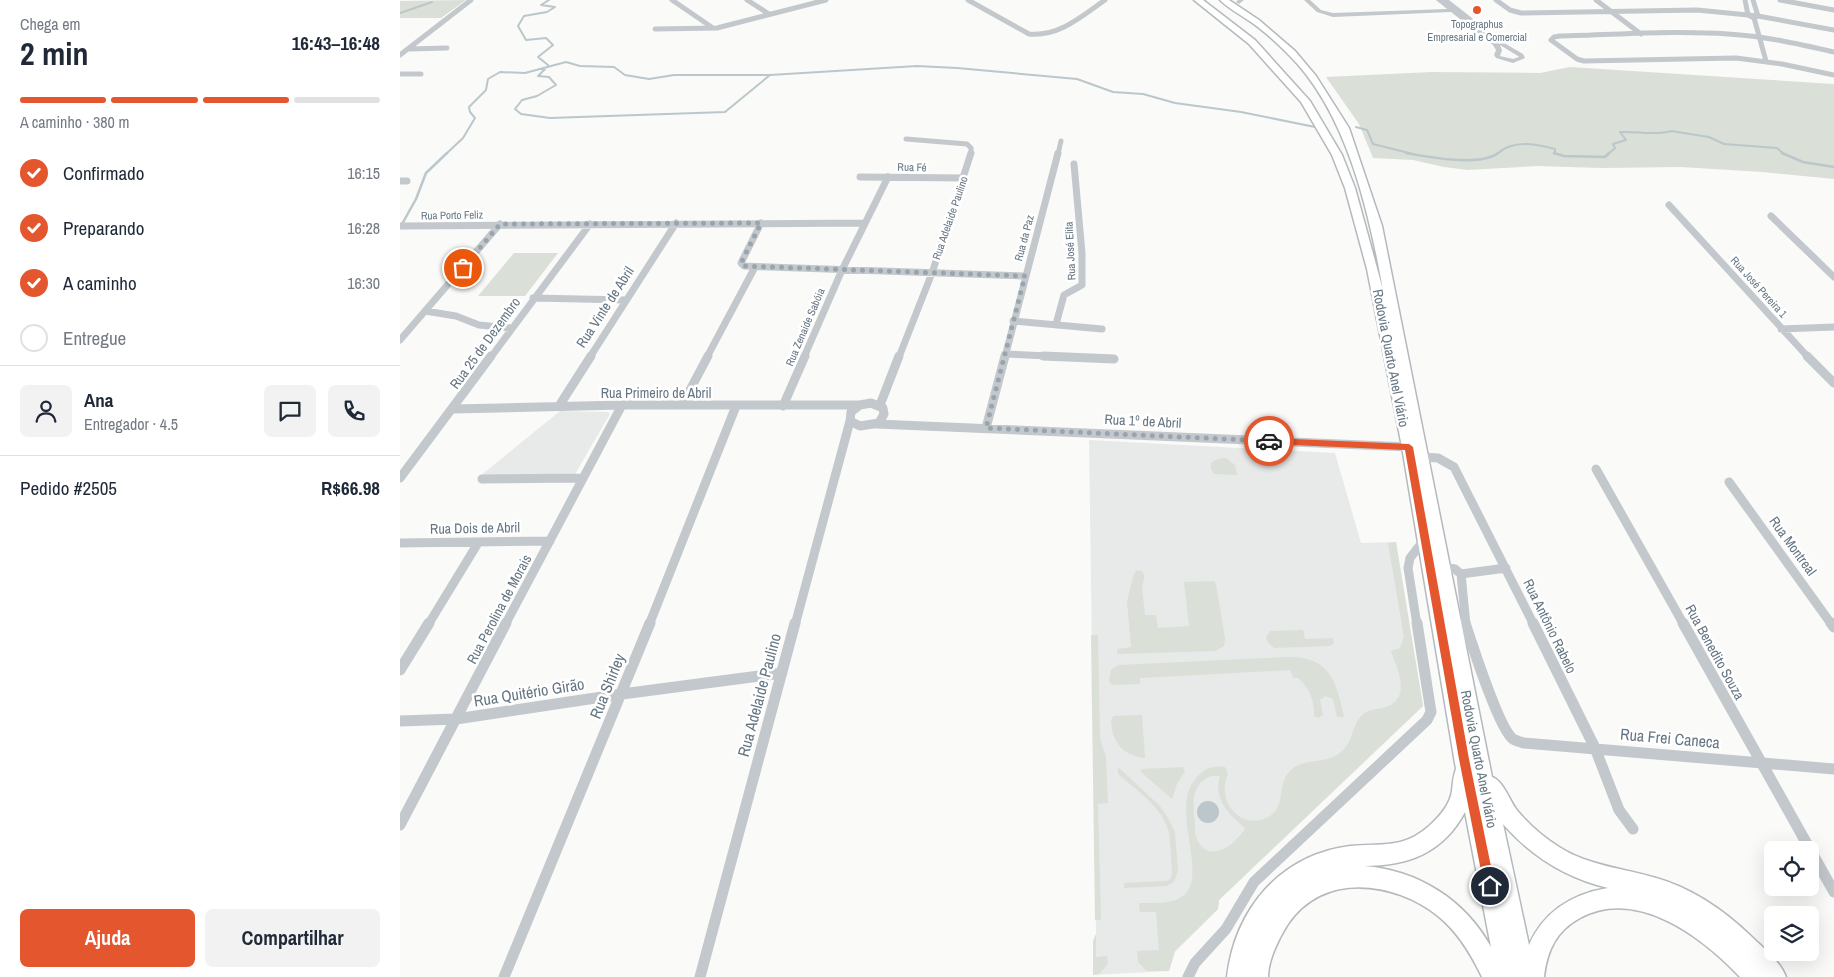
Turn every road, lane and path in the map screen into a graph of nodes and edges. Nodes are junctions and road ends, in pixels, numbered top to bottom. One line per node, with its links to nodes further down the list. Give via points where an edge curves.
1 (472, 0): 31 (street)
2 (672, 0): 25 (street)
3 (747, 0): 21 (street)
4 (825, 0): 21 (street)
5 (968, 0): 6 (street, via 1029,34 1040,36 1062,29)
6 (1105, 0)
7 (1198, 0): 22 (highway, Rodovia Quarto Anel Viário)
8 (1224, 0): 17 (highway, Rodovia Quarto Anel Viário)
9 (1307, 0): 18 (street, via 1319,11 1333,15)
10 (1439, 0): 18 (street)
11 (1445, 0): 18 (street)
12 (1496, 0): 20 (street, via 1521,13)
13 (1596, 0): 20 (street)
14 (1745, 0): 23 (street)
15 (1753, 0): 24 (street)
16 (1780, 0): 19 (street)
17 (1239, 3): 22 (highway); 85 (highway, Rodovia Quarto Anel Viário, via 1292,53 1313,78 1344,128 1377,226)
18 (1457, 9): 33 (street); 34 (street)
19 (1834, 10)
20 (1612, 12): 23 (street, via 1671,10); 28 (street)
21 (769, 14): 25 (street)
22 (1218, 14): 84 (highway, Rodovia Quarto Anel Viário, via 1252,42 1305,101 1344,171 1373,269)
23 (1748, 15): 24 (street)
24 (1756, 17): 27 (street); 29 (street)
25 (713, 28): 26 (street)
26 (654, 29)
27 (1834, 30)
28 (1641, 34): 29 (street, via 1698,32); 37 (street, via 1560,36 1551,40 1584,61 1717,58)
29 (1760, 38): 35 (street); 37 (street)
30 (400, 47): 31 (street)
31 (410, 48): 32 (street); 36 (street)
32 (447, 48)
33 (1511, 49): 34 (street); 34 (street, via 1522,57 1520,60 1502,59 1497,55)
34 (1499, 50)
35 (1834, 52)
36 (400, 55)
37 (1766, 61): 40 (street)
38 (400, 74): 39 (street)
39 (421, 74)
40 (1834, 75)
41 (906, 138): 46 (street, Rua Adelaide Paulino, via 970,145 971,155)
42 (1061, 141): 58 (street, Rua da Paz)
43 (1074, 164): 64 (street, Rua José Elita, via 1082,285 1064,295)
44 (860, 177): 45 (street, Rua Fé)
45 (888, 177): 46 (street, Rua Fé); 51 (street, Rua Zenaide Sabóia)
46 (964, 178): 57 (street, Rua Adelaide Paulino)
47 (1668, 205): 68 (street, Rua José Pereira 1)
48 (1771, 216): 59 (street)
49 (676, 223): 50 (street, Rua Porto Feliz); 53 (street, Rua Porto Feliz); 61 (street, Rua Vinte de Abril)
50 (761, 223): 51 (street, Rua Porto Feliz); 55 (street, via 741,263)
51 (864, 223): 56 (street, Rua Zenaide Sabóia)
52 (500, 224): 53 (street, Rua Porto Feliz); 54 (street, Rua Porto Feliz); 62 (street)
53 (590, 224): 60 (street, Rua 25 de Dezembro)
54 (400, 226)
55 (755, 267): 56 (street); 74 (street)
56 (842, 270): 57 (street); 79 (street, Rua Zenaide Sabóia)
57 (932, 273): 58 (street); 76 (street, Rua Adelaide Paulino)
58 (1025, 276): 63 (street, Rua da Paz)
59 (1834, 276)
60 (533, 298): 61 (street); 66 (street, Rua 25 de Dezembro)
61 (626, 300): 77 (street, Rua Vinte de Abril)
62 (425, 311): 66 (street, via 456,316 480,325); 69 (street)
63 (1013, 322): 64 (street); 70 (street, Rua da Paz)
64 (1056, 324): 67 (street)
65 (1834, 327): 68 (street)
66 (511, 328): 80 (street, Rua 25 de Dezembro)
67 (1102, 329)
68 (1781, 329): 72 (street, Rua José Pereira 1)
69 (400, 340)
70 (1004, 354): 71 (street); 83 (street, Rua da Paz)
71 (1114, 359)
72 (1834, 383)
73 (622, 405): 74 (street, Rua Primeiro de Abril); 77 (street, Rua Primeiro de Abril); 88 (street, Rua Perolina de Morais)
74 (682, 405): 78 (street, Rua Primeiro de Abril)
75 (860, 405): 76 (street); 79 (street, Rua Primeiro de Abril); 81 (street, via 851,412)
76 (880, 405): 82 (street, via 885,414)
77 (558, 406): 80 (street, Rua Primeiro de Abril)
78 (736, 406): 79 (street, Rua Primeiro de Abril); 101 (street, Rua Shirley)
79 (783, 406)
80 (452, 409): 87 (street, Rua 25 de Dezembro)
81 (850, 421): 82 (street, via 861,427); 100 (street, Rua Adelaide Paulino)
82 (877, 424): 83 (street, Rua 1º de Abril)
83 (986, 428): 84 (street, Rua 1º de Abril)
84 (1409, 447): 91 (highway, Rodovia Quarto Anel Viário)
85 (1423, 457): 95 (highway, Rodovia Quarto Anel Viário); 96 (street, Rua Antônio Rabelo, via 1438,458 1454,467)
86 (1596, 469): 106 (street, Rua Benedito Souza)
87 (400, 478)
88 (582, 478): 89 (street); 92 (street, Rua Perolina de Morais)
89 (482, 479)
90 (1729, 482): 98 (street, Rua Montreal)
91 (1424, 540): 105 (highway, Rodovia Quarto Anel Viário); 113 (street, via 1410,558 1408,568 1431,712 1427,720 1254,882 1225,930 1191,967)
92 (550, 541): 94 (street, Rua Dois de Abril); 102 (street, Rua Perolina de Morais)
93 (400, 543): 94 (street, Rua Dois de Abril)
94 (478, 543): 99 (street)
95 (1442, 567): 97 (street, via 1455,569); 105 (highway, Rodovia Quarto Anel Viário)
96 (1506, 568): 97 (street); 104 (street, Rua Antônio Rabelo)
97 (1461, 574): 104 (street, Rua Frei Caneca, via 1465,623 1490,693 1513,739 1524,743)
98 (1834, 627)
99 (400, 670)
100 (782, 673): 101 (street, Rua Quitério Girão); 112 (street, Rua Adelaide Paulino)
101 (622, 694): 102 (street, Rua Quitério Girão); 111 (street, Rua Shirley)
102 (456, 719): 103 (street, Rua Quitério Girão); 108 (street, Rua Perolina de Morais)
103 (400, 721)
104 (1595, 748): 106 (street, Rua Frei Caneca); 109 (street, Rua Antônio Rabelo, via 1619,810)
105 (1471, 758): 114 (highway, via 1461,795 1449,821 1426,841 1402,853 1346,857 1317,865 1294,877 1269,897 1252,925); 117 (highway, Rodovia Quarto Anel Viário); 118 (highway, Rodovia Quarto Anel Viário); 121 (highway, via 1508,818 1534,842 1572,866 1670,893 1710,914)
106 (1760, 763): 107 (street, Rua Frei Caneca); 110 (street, Rua Benedito Souza)
107 (1834, 769)
108 (400, 825)
109 (1633, 829)
110 (1834, 892)
111 (504, 977)
112 (700, 977)
113 (1188, 977)
114 (1238, 977)
115 (1257, 977): 116 (highway, via 1270,934 1289,904 1306,889 1330,879 1356,875 1386,878 1434,899 1463,924)
116 (1494, 977)
117 (1508, 977)
118 (1525, 977)
119 (1533, 977): 120 (highway, via 1538,945 1551,925 1572,909 1604,897 1631,899 1669,910 1703,929 1730,950)
120 (1755, 977)
121 (1776, 977)

